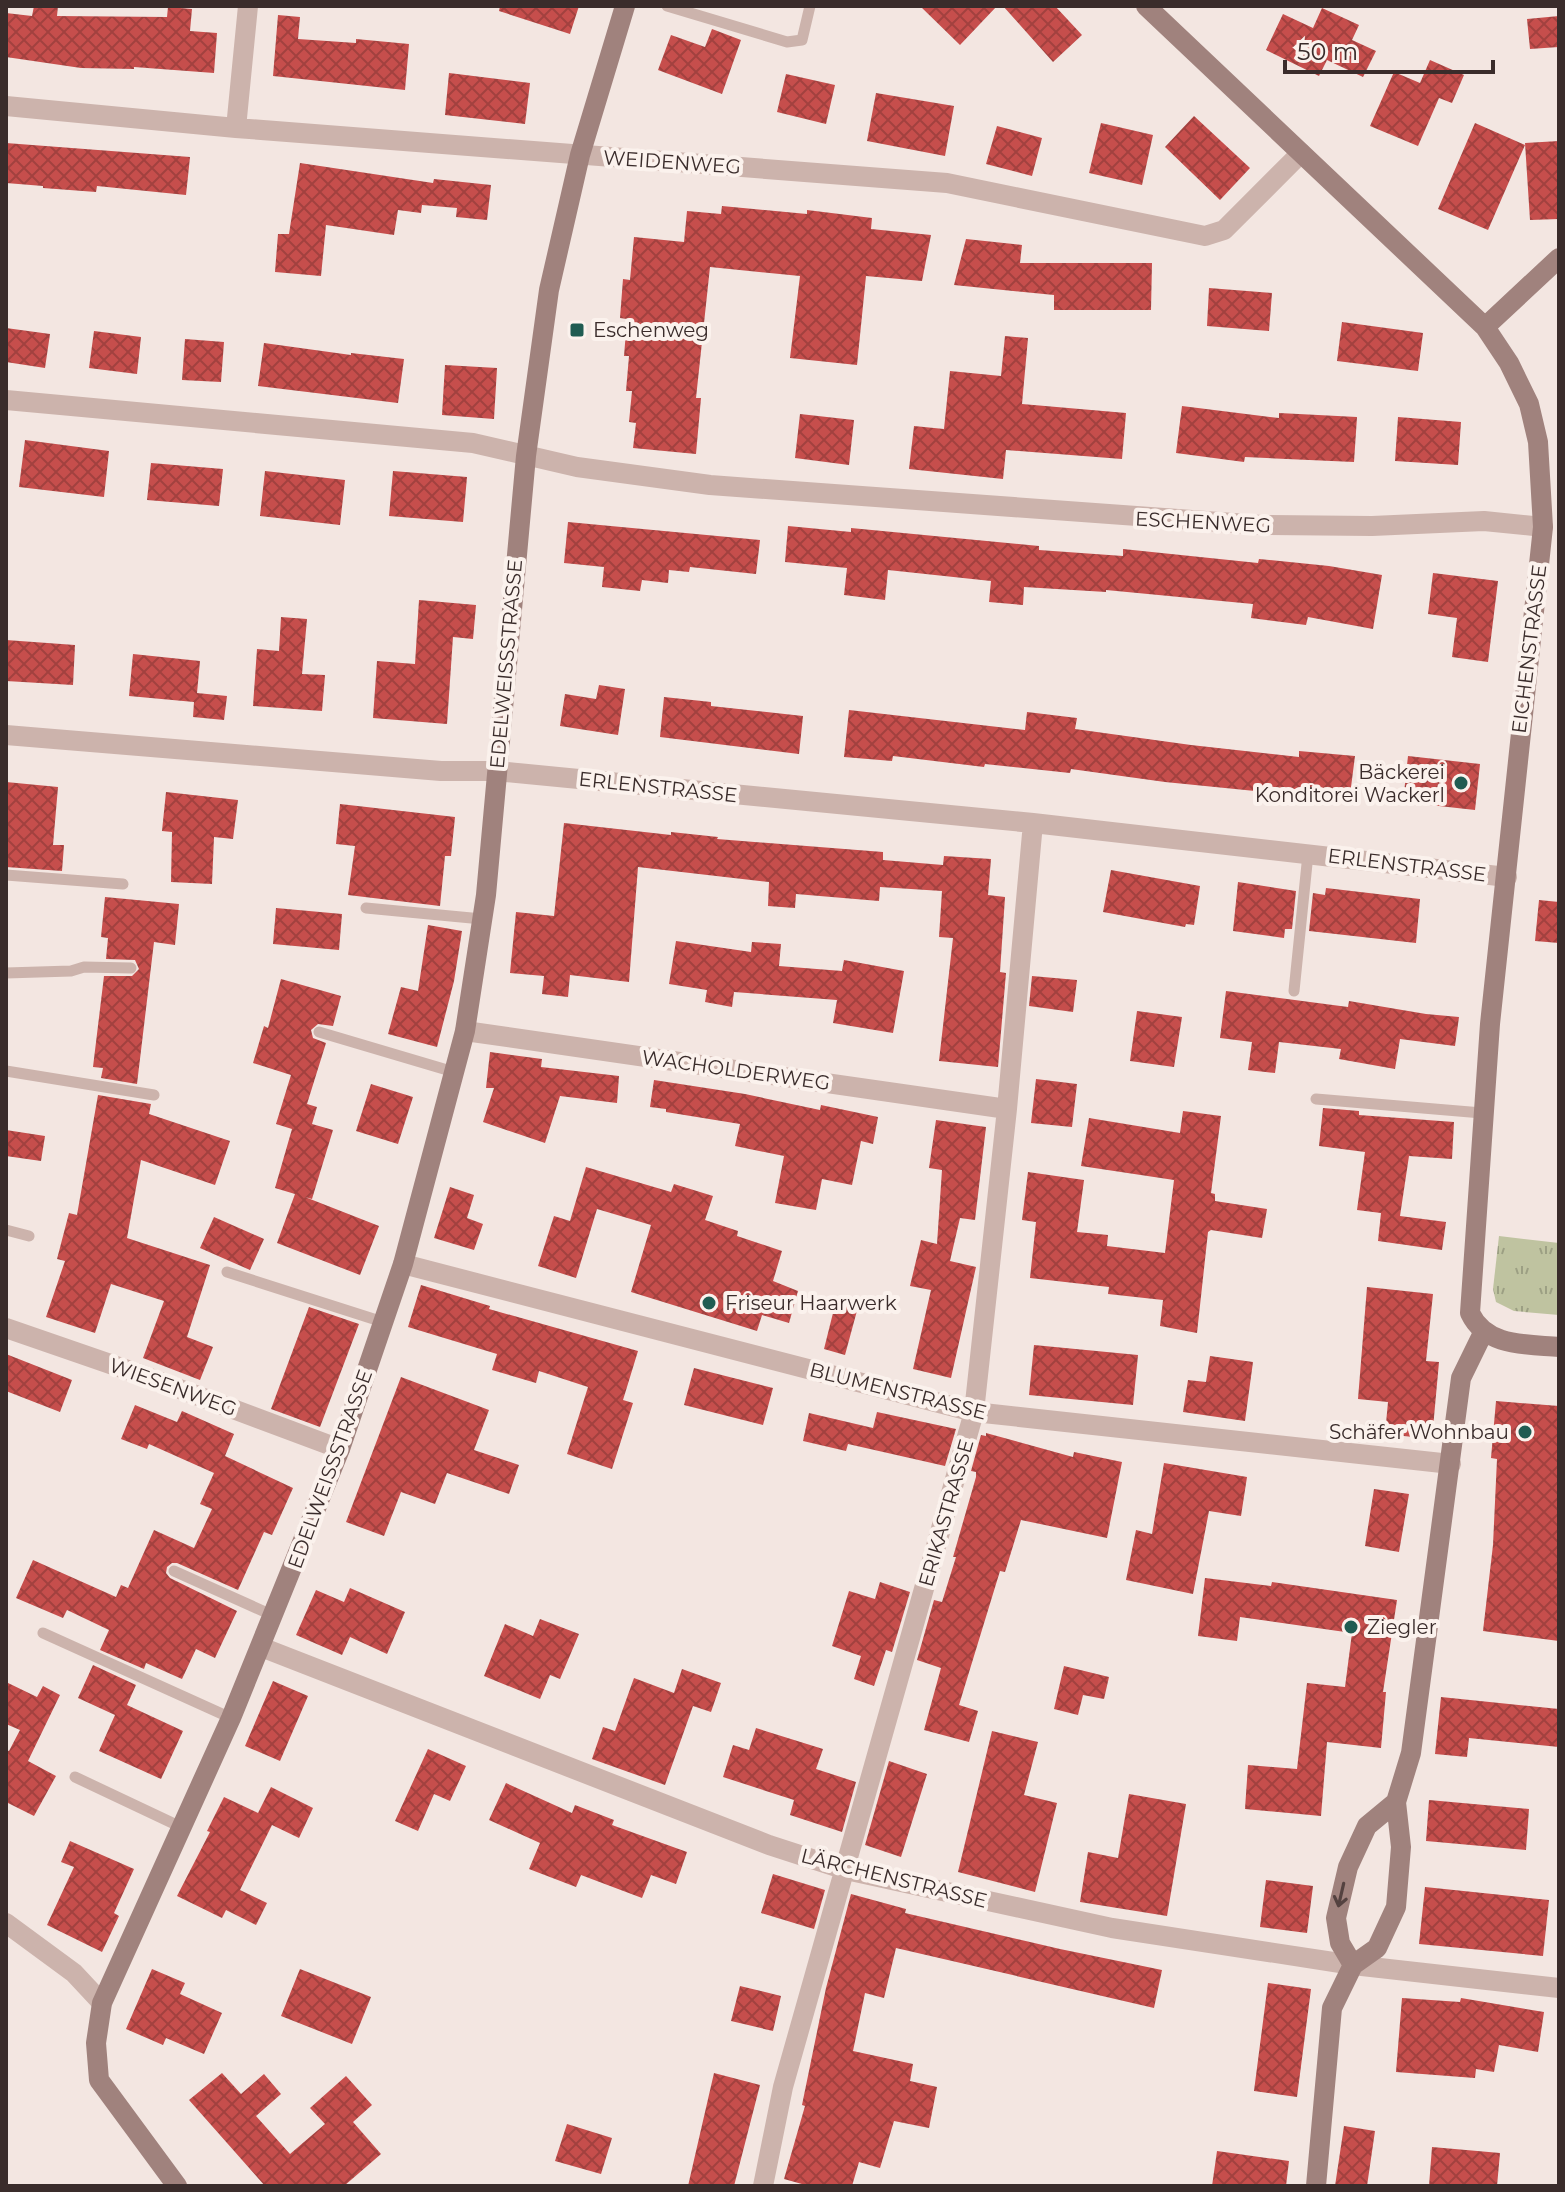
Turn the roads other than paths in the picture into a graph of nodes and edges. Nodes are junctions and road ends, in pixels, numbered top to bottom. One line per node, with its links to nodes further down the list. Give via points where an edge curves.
1 (248, 6): 7 (street)
2 (625, 6): 9 (street, EDELWEISSSTRASSE)
3 (667, 6): 4 (lane, via 787,42 802,40)
4 (810, 6)
5 (1146, 6): 8 (street, EICHENSTRASSE)
6 (6, 106): 7 (street, WEIDENWEG)
7 (236, 128): 9 (street, WEIDENWEG)
8 (1301, 153): 9 (street, WEIDENWEG, via 1224,230 1205,236 947,183); 11 (street, EICHENSTRASSE)
9 (580, 155): 13 (street, EDELWEISSSTRASSE, via 549,290)
10 (1559, 258): 11 (street)
11 (1485, 327): 14 (street, EICHENSTRASSE, via 1529,404 1538,442)
12 (6, 400): 13 (street, ESCHENWEG, via 473,443)
13 (526, 456): 14 (street, ESCHENWEG, via 710,485 1138,518 1304,526 1484,521); 16 (street, EDELWEISSSTRASSE)
14 (1543, 527): 20 (street, EICHENSTRASSE)
15 (6, 735): 16 (street, ERLENSTRASSE, via 441,771)
16 (496, 771): 17 (street, ERLENSTRASSE); 23 (street, EDELWEISSSTRASSE)
17 (1033, 823): 18 (street, ERLENSTRASSE); 33 (street, ERIKASTRASSE)
18 (1308, 854): 20 (street, ERLENSTRASSE); 26 (lane, ERLENSTRASSE)
19 (6, 875): 21 (lane)
20 (1507, 877): 34 (street, EICHENSTRASSE)
21 (123, 884)
22 (366, 908): 23 (lane)
23 (482, 919): 27 (street, EDELWEISSSTRASSE)
24 (131, 968): 25 (lane)
25 (6, 973)
26 (1294, 991)
27 (465, 1031): 30 (street, EDELWEISSSTRASSE); 33 (street, WACHOLDERWEG)
28 (319, 1032): 30 (lane)
29 (6, 1071): 31 (lane)
30 (454, 1072): 37 (street, EDELWEISSSTRASSE)
31 (154, 1095)
32 (1316, 1099): 34 (lane)
33 (1007, 1109): 43 (street, ERIKASTRASSE)
34 (1482, 1113): 41 (street, EICHENSTRASSE, via 1470,1313)
35 (6, 1230): 36 (lane)
36 (29, 1236)
37 (403, 1264): 39 (street, EDELWEISSSTRASSE); 43 (street, BLUMENSTRASSE)
38 (227, 1272): 39 (lane)
39 (383, 1322): 44 (street, EDELWEISSSTRASSE)
40 (6, 1328): 44 (street, WIESENWEG)
41 (1483, 1333): 42 (street); 45 (street, via 1461,1378)
42 (1559, 1347)
43 (974, 1412): 45 (street, BLUMENSTRASSE); 54 (street, ERIKASTRASSE)
44 (340, 1449): 47 (street, EDELWEISSSTRASSE)
45 (1451, 1464): 52 (street, via 1411,1753)
46 (174, 1571): 47 (lane)
47 (274, 1616): 49 (street, EDELWEISSSTRASSE)
48 (43, 1633): 50 (lane)
49 (261, 1647): 50 (street, EDELWEISSSTRASSE); 54 (street, LÄRCHENSTRASSE, via 769,1845)
50 (231, 1718): 53 (street, EDELWEISSSTRASSE)
51 (75, 1777): 53 (lane)
52 (1396, 1802): 56 (street, via 1401,1847 1396,1907 1377,1948); 56 (street, one-way to 56, via 1367,1826 1348,1867 1336,1918 1340,1943)
53 (183, 1828): 58 (street, EDELWEISSSTRASSE)
54 (846, 1870): 56 (street, LÄRCHENSTRASSE, via 1112,1928); 60 (street, ERIKASTRASSE, via 783,2087)
55 (6, 1923): 58 (street, via 74,1973)
56 (1353, 1965): 57 (street, LÄRCHENSTRASSE); 61 (street, via 1332,2008)
57 (1559, 1988)
58 (102, 2003): 59 (street, EDELWEISSSTRASSE, via 96,2043 99,2080)
59 (177, 2186)
60 (763, 2186)
61 (1316, 2186)

